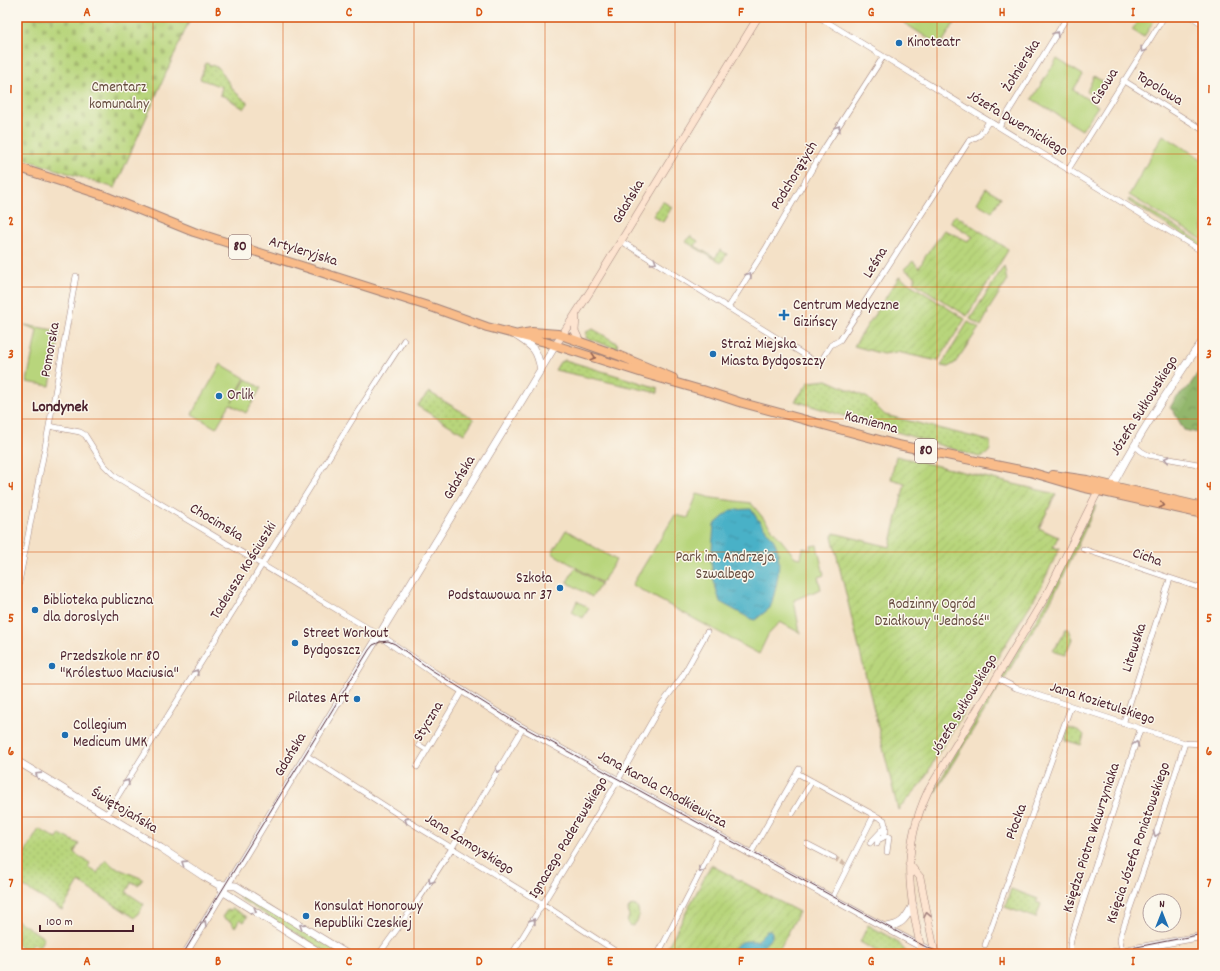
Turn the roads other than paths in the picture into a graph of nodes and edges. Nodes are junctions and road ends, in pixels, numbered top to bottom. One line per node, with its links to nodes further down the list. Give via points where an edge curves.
1 (758, 17): 14 (main road, Gdańska)
2 (819, 17): 7 (street, Józefa Dwernickiego)
3 (1067, 17): 10 (street, Żołnierska, one-way to 3)
4 (1164, 17): 8 (street, Cisowa, one-way to 8)
5 (1194, 17): 6 (street)
6 (1203, 23)
7 (883, 57): 9 (street, Józefa Dwernickiego); 17 (street, Podchorążych, one-way to 7, via 825,147)
8 (1123, 80): 11 (street, Topolowa); 13 (street, Cisowa)
9 (989, 121): 10 (street, Józefa Dwernickiego); 17 (street, Leśna, via 980,135 969,141 840,340 831,345 819,364)
10 (999, 128): 13 (street, Józefa Dwernickiego)
11 (1203, 130)
12 (17, 167): 19 (main road, Artyleryjska / 80, via 105,196 194,232)
13 (1068, 170): 15 (street, Józefa Dwernickiego)
14 (621, 241): 17 (street, Leśna, one-way to 17); 18 (main road, Gdańska)
15 (1203, 252)
16 (76, 276): 27 (street, Pomorska)
17 (728, 308)
18 (576, 314): 20 (main road, Gdańska); 23 (main road, via 575,329)
19 (515, 335): 20 (main road, Artyleryjska / 80, via 532,332); 24 (main road, Artyleryjska / 80); 25 (street, via 534,348)
20 (562, 335): 23 (main road, Kamienna / 80); 24 (main road, Gdańska)
21 (404, 340): 37 (street, Tadeusza Kościuszki)
22 (1203, 341): 28 (street, Józefa Sułkowskiego)
23 (580, 342): 26 (main road, Kamienna / 80)
24 (555, 346): 25 (street, Gdańska); 26 (main road, Kamienna / 80, one-way to 26)
25 (541, 370): 42 (street, Gdańska)
26 (708, 392): 30 (main road, Kamienna / 80, via 898,445)
27 (49, 426): 36 (street, Pomorska); 37 (street, Chocimska, via 85,435 104,465 116,477)
28 (1134, 445): 29 (street, one-way to 28, via 1148,455); 31 (street, Józefa Sułkowskiego)
29 (1203, 465)
30 (1099, 487): 31 (main road, 80); 43 (main road, Józefa Sułkowskiego, via 1047,594)
31 (1110, 490): 32 (main road, 80, via 1128,488); 33 (main road, 80, one-way to 33)
32 (1203, 507)
33 (1203, 514)
34 (1083, 549): 38 (street, Cicha)
35 (17, 552): 36 (street)
36 (25, 553): 40 (street, Pomorska)
37 (262, 564): 42 (street, Chocimska); 59 (street, Tadeusza Kościuszki, one-way to 37)
38 (1170, 579): 39 (street, Cicha); 46 (street, Litewska)
39 (1203, 590)
40 (17, 593)
41 (708, 632): 56 (street, Ignacego Paderewskiego)
42 (379, 635): 44 (street, Jana Karola Chodkiewicza); 53 (street, Gdańska)
43 (996, 678): 45 (street, Jana Kozietulskiego, via 1016,688); 71 (main road, Józefa Sułkowskiego, via 925,798 911,841)
44 (462, 691): 47 (street, Jana Karola Chodkiewicza); 52 (street, Styczna)
45 (1071, 706): 46 (street, Jana Kozietulskiego); 78 (street, Płocka)
46 (1123, 724): 48 (street, Jana Kozietulskiego)
47 (523, 728): 56 (street, Jana Karola Chodkiewicza); 67 (street, one-way to 67)
48 (1140, 730): 49 (street, Jana Kozietulskiego); 90 (street, Księdza Piotra Wawrzyniaka, one-way to 48, via 1072,935)
49 (1185, 743): 50 (street, Jana Kozietulskiego); 80 (street, Księcia Józefa Poniatowskiego, one-way to 80, via 1121,934)
50 (1203, 744)
51 (419, 745): 52 (street)
52 (427, 750): 55 (street, Styczna)
53 (306, 755): 67 (street, Jana Zamoyskiego, one-way to 53); 72 (street, Gdańska)
54 (17, 761): 59 (street, Świętojańska, one-way to 54)
55 (417, 767)
56 (618, 780): 63 (street, Jana Karola Chodkiewicza); 74 (street, Ignacego Paderewskiego)
57 (812, 781): 58 (street); 60 (street); 69 (street, via 798,771)
58 (793, 813)
59 (106, 815): 72 (street, Świętojańska, one-way to 59)
60 (874, 815): 61 (street, via 884,820); 73 (street)
61 (886, 826): 62 (street); 64 (street)
62 (885, 835): 66 (street); 68 (street, via 889,837)
63 (719, 836): 69 (street, Jana Karola Chodkiewicza); 88 (street, one-way to 88)
64 (870, 843)
65 (807, 844): 70 (street)
66 (877, 844)
67 (452, 848): 74 (street, Jana Zamoyskiego); 85 (street, one-way to 85, via 420,899)
68 (887, 852)
69 (751, 853): 73 (street, Jana Karola Chodkiewicza)
70 (834, 858)
71 (909, 864): 75 (main road, Józefa Sułkowskiego); 81 (main road, one-way to 71, via 920,877)
72 (225, 888): 82 (street, Gdańska, one-way to 72); 83 (street, one-way to 83); 84 (street, one-way to 72, via 253,895 236,886)
73 (832, 898): 76 (street, Jana Karola Chodkiewicza)
74 (543, 904): 86 (street, Ignacego Paderewskiego, one-way to 74); 87 (street, Jana Zamoyskiego)
75 (913, 905): 76 (street, via 901,923); 79 (main road, Józefa Sułkowskiego)
76 (885, 927): 79 (street, Jana Karola Chodkiewicza)
77 (1203, 937): 80 (street)
78 (985, 945)
79 (920, 946): 81 (street, Jana Karola Chodkiewicza); 89 (main road, Józefa Sułkowskiego)
80 (1122, 951): 91 (street)
81 (936, 953)
82 (185, 954)
83 (322, 954)
84 (347, 954)
85 (379, 954)
86 (512, 954)
87 (620, 954)
88 (658, 954)
89 (922, 954)
90 (1070, 954)
91 (1106, 954)

